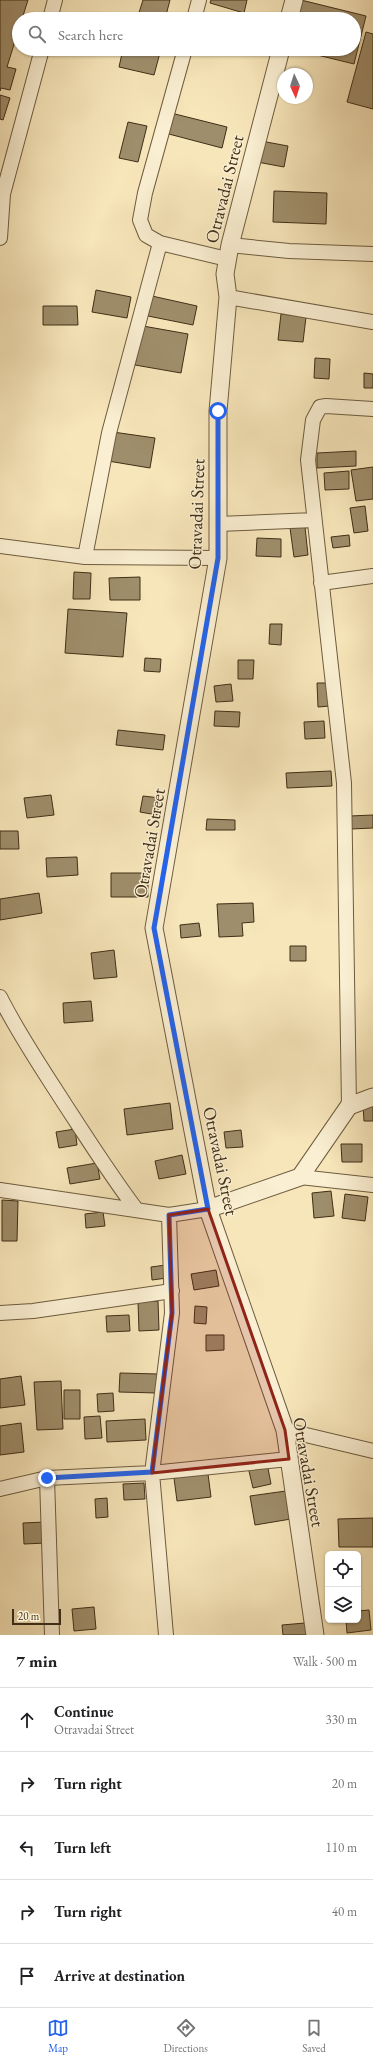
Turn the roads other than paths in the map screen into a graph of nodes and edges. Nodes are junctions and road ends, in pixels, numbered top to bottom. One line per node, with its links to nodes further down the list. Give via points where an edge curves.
1 (55, 0): 4 (street)
2 (199, 0): 5 (street)
3 (294, 0): 6 (street)
4 (52, 12)
5 (196, 12)
6 (291, 12)
7 (40, 56): 10 (street)
8 (183, 56): 12 (street, via 144,193 140,220 146,235)
9 (279, 56): 13 (street, Otravadai Street)
10 (2, 194): 11 (street)
11 (0, 238)
12 (160, 243): 13 (street); 21 (street, via 109,433)
13 (229, 252): 14 (street); 15 (street, Otravadai Street, via 225,274)
14 (373, 254)
15 (228, 297): 16 (street); 19 (street, Otravadai Street, via 218,411)
16 (373, 322)
17 (373, 409): 18 (street, via 326,406 320,407 316,413 308,460)
18 (314, 520): 19 (street); 24 (street)
19 (218, 524): 22 (street, Otravadai Street)
20 (0, 546): 21 (street)
21 (84, 557): 22 (street)
22 (218, 558): 32 (street, Otravadai Street, via 154,928)
23 (373, 576): 24 (street)
24 (321, 582): 27 (street, via 344,783)
25 (0, 997): 31 (street, via 13,1022 112,1178)
26 (373, 1097): 27 (street)
27 (349, 1106): 28 (street)
28 (300, 1177): 29 (street); 32 (street)
29 (373, 1185)
30 (0, 1190): 31 (street)
31 (136, 1209): 33 (street)
32 (208, 1209): 33 (street); 36 (street, Otravadai Street)
33 (169, 1215): 34 (street)
34 (172, 1291): 35 (street, via 33,1311); 39 (street, via 172,1313)
35 (0, 1313)
36 (285, 1430): 37 (street); 38 (street, Otravadai Street)
37 (373, 1451)
38 (289, 1459): 39 (street); 44 (street, Otravadai Street)
39 (152, 1472): 40 (street); 43 (street)
40 (47, 1478): 41 (street); 42 (street)
41 (0, 1489)
42 (52, 1635)
43 (166, 1635)
44 (315, 1635)

